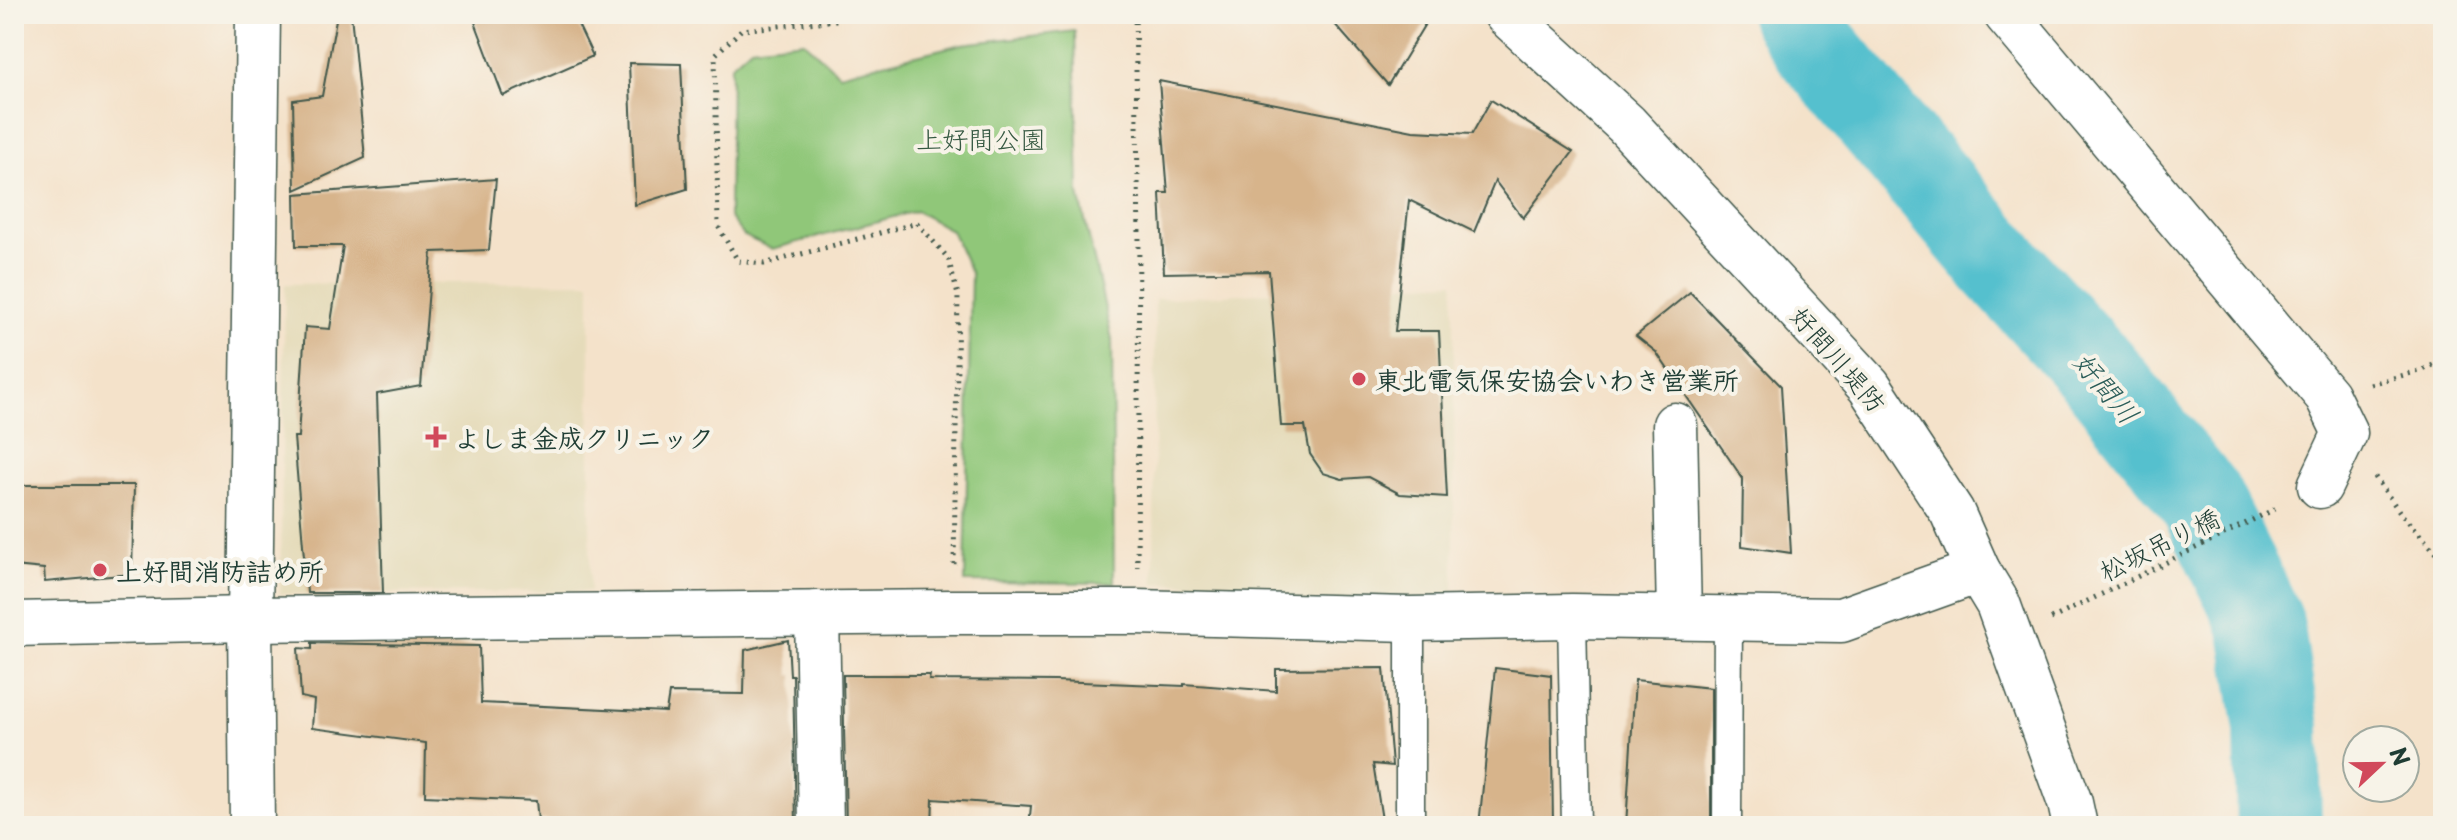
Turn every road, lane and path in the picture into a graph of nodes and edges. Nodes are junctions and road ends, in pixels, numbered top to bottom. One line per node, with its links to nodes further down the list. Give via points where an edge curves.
1 (258, 14): 18 (street)
2 (851, 14): 12 (path, via 741,30 715,55 718,226 738,261 764,264 917,223 948,258 958,295)
3 (1135, 14): 13 (path)
4 (1506, 14): 11 (street, 好間川堤防, via 1626,124 1869,386 1952,512)
5 (2006, 14): 7 (street)
6 (2443, 360): 7 (path)
7 (2336, 415): 9 (street); 10 (path, via 2402,515)
8 (1675, 425): 16 (street)
9 (2320, 486): 21 (path, 松坂吊り橋)
10 (2443, 560)
11 (1978, 571): 17 (street, via 1841,620); 22 (street, 好間川堤防, via 1998,604)
12 (953, 612): 13 (street); 14 (street)
13 (1136, 612): 19 (street)
14 (817, 613): 18 (street); 25 (street)
15 (1572, 616): 16 (street); 19 (street); 27 (lane)
16 (1679, 617): 17 (street)
17 (1728, 617): 23 (lane)
18 (250, 619): 20 (street); 24 (street)
19 (1410, 619): 26 (lane)
20 (14, 624)
21 (2042, 624)
22 (2038, 714): 28 (street, via 2032,732); 29 (street, 好間川堤防)
23 (1727, 823)
24 (252, 826)
25 (821, 826)
26 (1410, 826)
27 (1576, 826)
28 (2043, 826)
29 (2075, 826)

